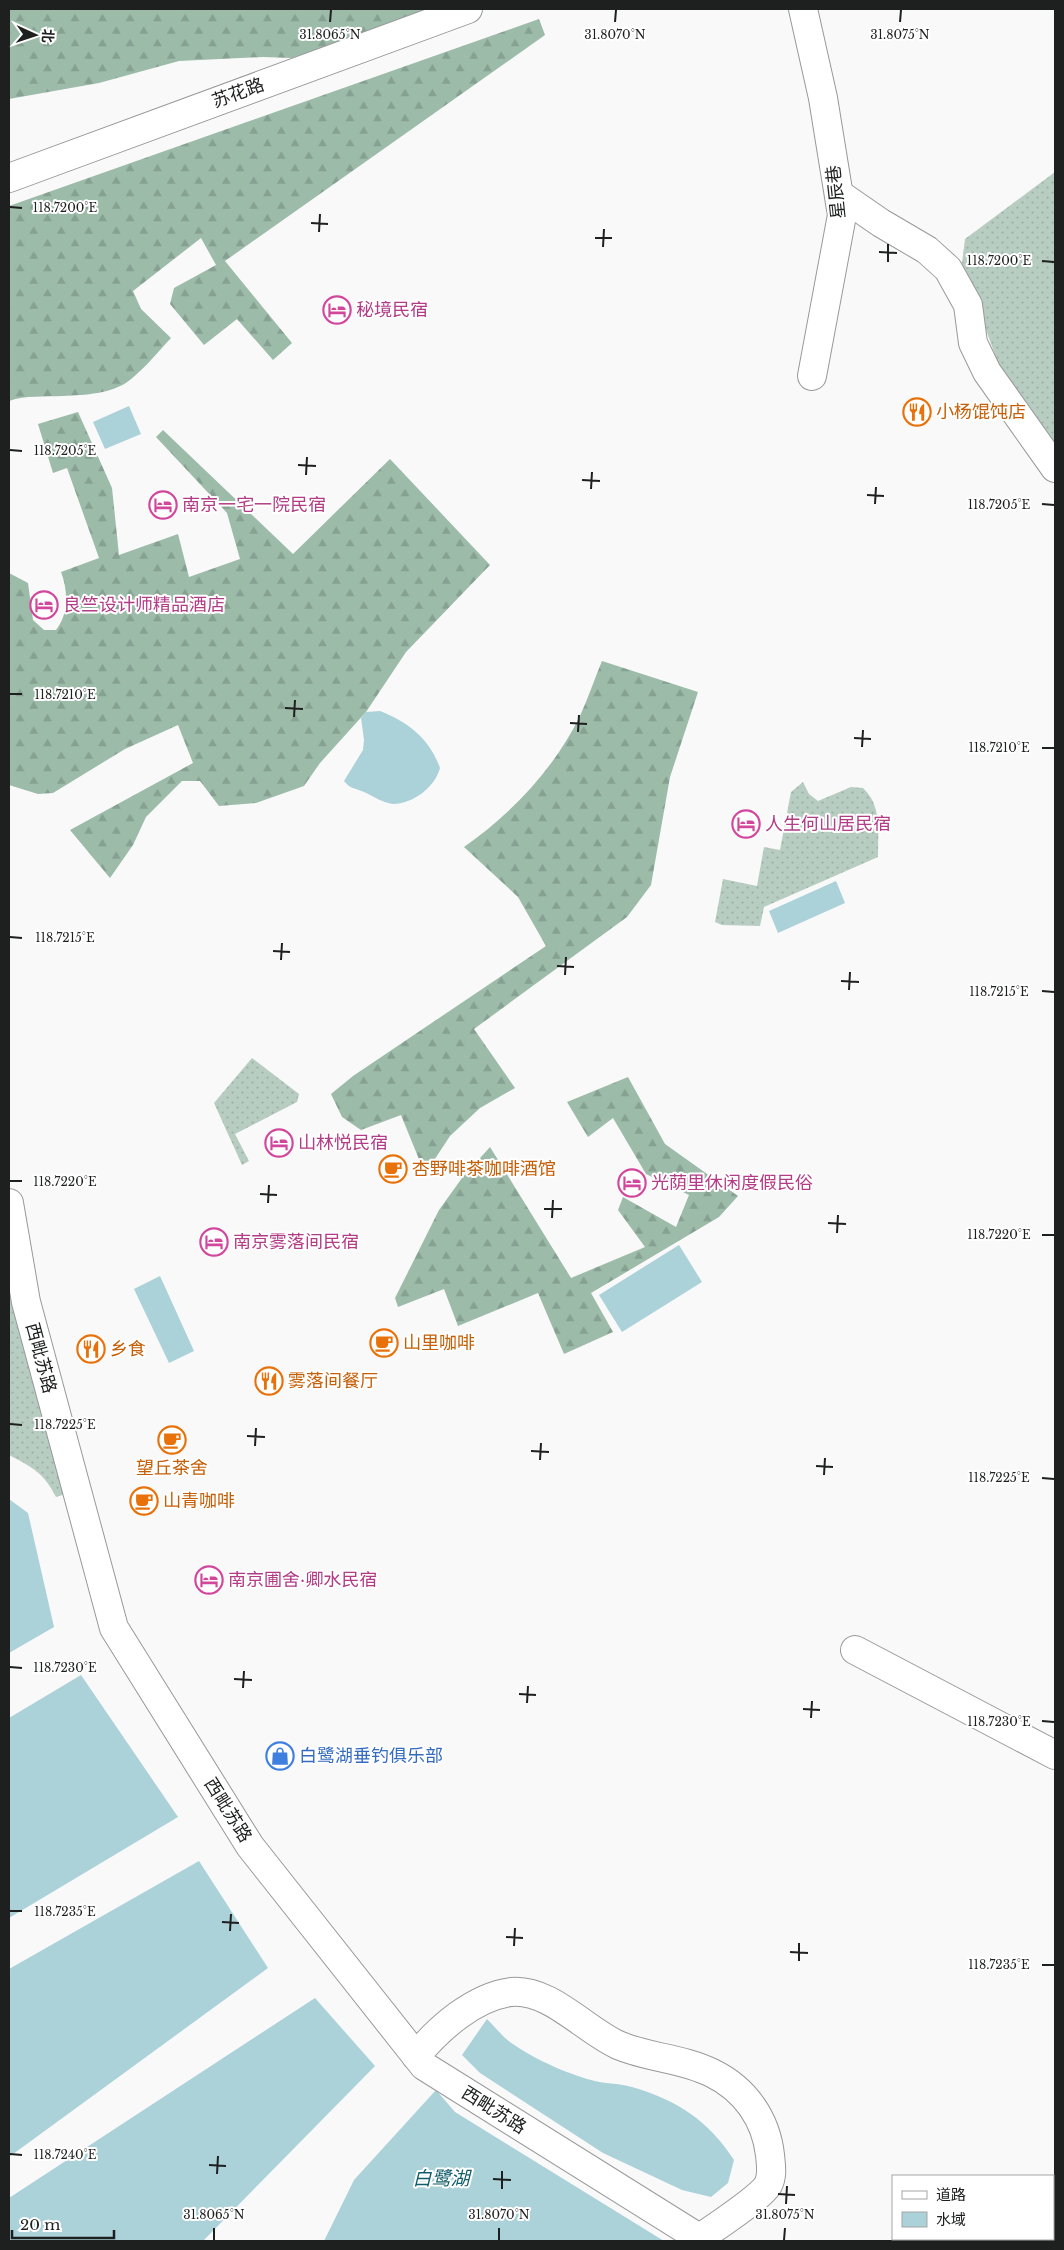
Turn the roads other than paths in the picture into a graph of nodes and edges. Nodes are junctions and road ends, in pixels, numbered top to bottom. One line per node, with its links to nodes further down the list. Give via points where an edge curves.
1 (468, 9): 3 (street, 苏花路)
2 (803, 9): 4 (street, 星辰巷, via 823,98)
3 (9, 178)
4 (839, 194): 5 (street, 星辰巷, via 842,215); 6 (street, via 927,250 948,269 968,305 973,342 987,372)
5 (812, 376)
6 (1055, 468)
7 (9, 1203): 10 (street, 西毗苏路, via 26,1302 114,1628 250,1846)
8 (855, 1650): 9 (street)
9 (1055, 1755)
10 (416, 2056): 11 (street, 西毗苏路, via 424,2066); 11 (street, via 438,2033 477,2003 512,1992 544,1999 618,2045 713,2073 740,2092 757,2112 768,2141 772,2173 767,2186)
11 (702, 2240)

